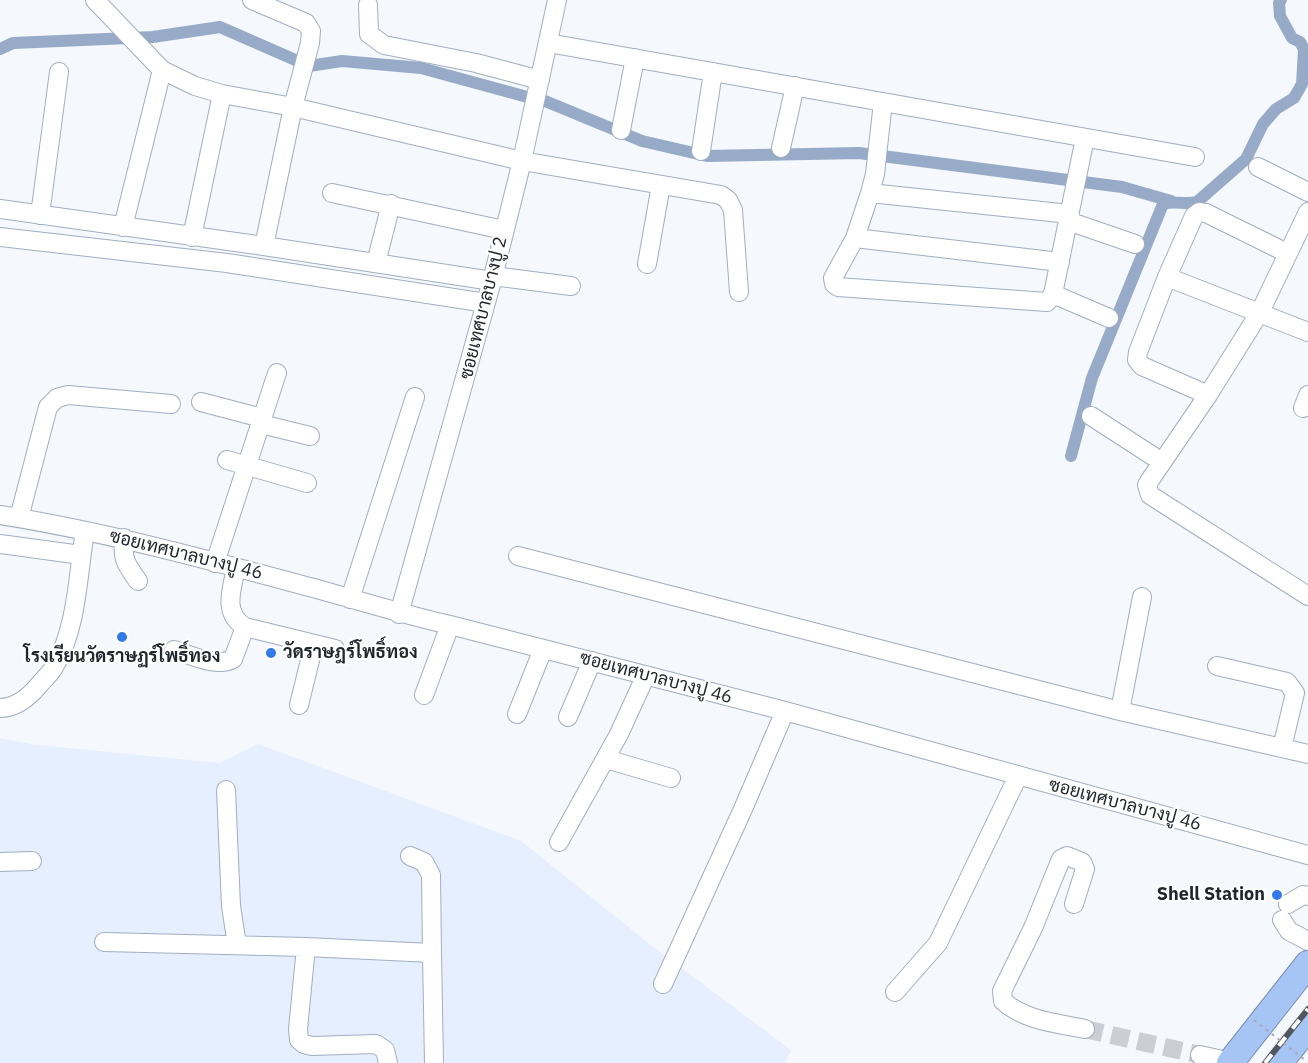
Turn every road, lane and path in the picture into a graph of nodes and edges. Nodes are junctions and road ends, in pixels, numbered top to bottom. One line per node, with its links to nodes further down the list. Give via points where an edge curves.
1 (252, 0): 5 (street)
2 (557, 0): 6 (street, ซอยเทศบาลบางปู 2)
3 (101, 1): 8 (street)
4 (368, 5): 11 (street, via 369,34 384,45)
5 (282, 6): 15 (street, via 311,31)
6 (548, 43): 7 (street); 11 (street, ซอยเทศบาลบางปู 2)
7 (635, 58): 10 (street); 16 (street)
8 (162, 70): 13 (street); 32 (street)
9 (59, 72): 30 (street)
10 (713, 72): 12 (street); 19 (street)
11 (540, 80): 21 (street, ซอยเทศบาลบางปู 2)
12 (795, 86): 14 (street); 18 (street)
13 (222, 94): 15 (street); 35 (street)
14 (883, 102): 17 (street); 26 (street)
15 (293, 107): 21 (street); 38 (street)
16 (621, 130)
17 (1085, 138): 20 (street); 31 (street)
18 (781, 148)
19 (701, 151)
20 (1195, 157)
21 (522, 161): 23 (street); 33 (street, ซอยเทศบาลบางปู 2)
22 (1258, 166): 24 (street)
23 (661, 185): 42 (street); 46 (street, via 721,195 728,200 736,231)
24 (1308, 192)
25 (332, 193): 27 (street)
26 (870, 193): 31 (street); 36 (street)
27 (391, 204): 33 (street); 41 (street)
28 (0, 209): 30 (street)
29 (1308, 212): 39 (street)
30 (40, 215): 32 (street)
31 (1069, 218): 37 (street); 40 (street)
32 (123, 227): 35 (street)
33 (504, 230): 44 (street, ซอยเทศบาลบางปู 2)
34 (0, 237): 48 (street, via 227,263)
35 (192, 237): 38 (street)
36 (855, 238): 40 (street); 47 (street, via 833,278 838,287 1043,303 1051,300)
37 (1135, 244)
38 (264, 246): 41 (street)
39 (1287, 253): 43 (street, via 1199,212); 49 (street)
40 (1060, 262): 47 (street)
41 (376, 263): 44 (street)
42 (647, 264)
43 (1167, 277): 49 (street); 53 (street, via 1137,360 1142,366)
44 (493, 278): 45 (street); 48 (street, ซอยเทศบาลบางปู 2)
45 (571, 286)
46 (739, 292)
47 (1053, 294): 50 (street)
48 (486, 303): 77 (street, ซอยเทศบาลบางปู 2)
49 (1260, 312): 51 (street); 53 (street)
50 (1109, 318)
51 (1308, 332)
52 (277, 373): 58 (street)
53 (1208, 395): 61 (street)
54 (415, 397): 76 (street)
55 (201, 402): 58 (street)
56 (171, 404): 65 (street, via 68,395 57,398 48,407)
57 (1091, 417): 61 (street)
58 (262, 421): 59 (street); 62 (street)
59 (310, 436)
60 (227, 460): 62 (street)
61 (1162, 462): 74 (street, via 1147,485 1150,495)
62 (247, 467): 63 (street); 71 (street)
63 (307, 483)
64 (0, 515): 65 (street, ซอยเทศบาลบางปู 46)
65 (19, 518): 66 (street, ซอยเทศบาลบางปู 46)
66 (85, 531): 67 (street, ซอยเทศบาลบางปู 46); 69 (street)
67 (124, 538): 71 (street, ซอยเทศบาลบางปู 46); 73 (street, via 122,555)
68 (0, 544): 69 (street)
69 (81, 555): 89 (street, via 67,640 54,667 28,698)
70 (518, 556): 91 (street)
71 (215, 562): 72 (street, ซอยเทศบาลบางปู 46)
72 (236, 568): 76 (street, ซอยเทศบาลบางปู 46); 79 (street, via 229,600 237,622)
73 (138, 581)
74 (1308, 596)
75 (1142, 597): 91 (street)
76 (350, 598): 77 (street, ซอยเทศบาลบางปู 46)
77 (399, 614): 78 (street, ซอยเทศบาลบางปู 46)
78 (450, 625): 82 (street, ซอยเทศบาลบางปู 46); 87 (street)
79 (245, 627): 80 (street); 83 (street, via 233,659 227,663)
80 (314, 644): 81 (street); 88 (street)
81 (335, 649)
82 (543, 649): 84 (street, ซอยเทศบาลบางปู 46); 92 (street)
83 (174, 650)
84 (592, 660): 86 (street, ซอยเทศบาลบางปู 46); 93 (street)
85 (1217, 666): 94 (street, via 1287,682 1292,687)
86 (646, 675): 90 (street, ซอยเทศบาลบางปู 46); 96 (street)
87 (424, 695)
88 (299, 705)
89 (0, 708)
90 (785, 711): 97 (street, ซอยเทศบาลบางปู 46); 113 (street)
91 (1120, 711): 94 (street)
92 (517, 714)
93 (568, 717)
94 (1282, 748): 95 (street)
95 (1308, 754)
96 (606, 759): 98 (street); 100 (street)
97 (1018, 776): 101 (street, ซอยเทศบาลบางปู 46); 114 (street, via 938,943)
98 (671, 778)
99 (226, 790): 109 (street, via 231,906)
100 (559, 842)
101 (1308, 855)
102 (410, 856): 111 (street, via 424,862 431,875)
103 (32, 861): 104 (street)
104 (0, 862)
105 (1308, 896): 107 (street, via 1303,895 1285,912 1289,931)
106 (1074, 904): 117 (street, via 1085,869 1082,862 1066,856 1061,859 1002,991 1003,1001 1010,1008 1030,1018)
107 (1308, 941)
108 (104, 942): 109 (street)
109 (237, 945): 110 (street)
110 (306, 946): 111 (street); 120 (street, via 299,1040 312,1046 376,1044 385,1050)
111 (432, 953): 121 (street)
112 (1308, 964): 122 (highway)
113 (663, 984)
114 (895, 992)
115 (1254, 1020): 119 (path, bridge)
116 (1308, 1027): 123 (highway)
117 (1085, 1029)
118 (1200, 1055): 122 (street)
119 (1305, 1060)
120 (388, 1063)
121 (434, 1063)
122 (1230, 1063)
123 (1279, 1063)

